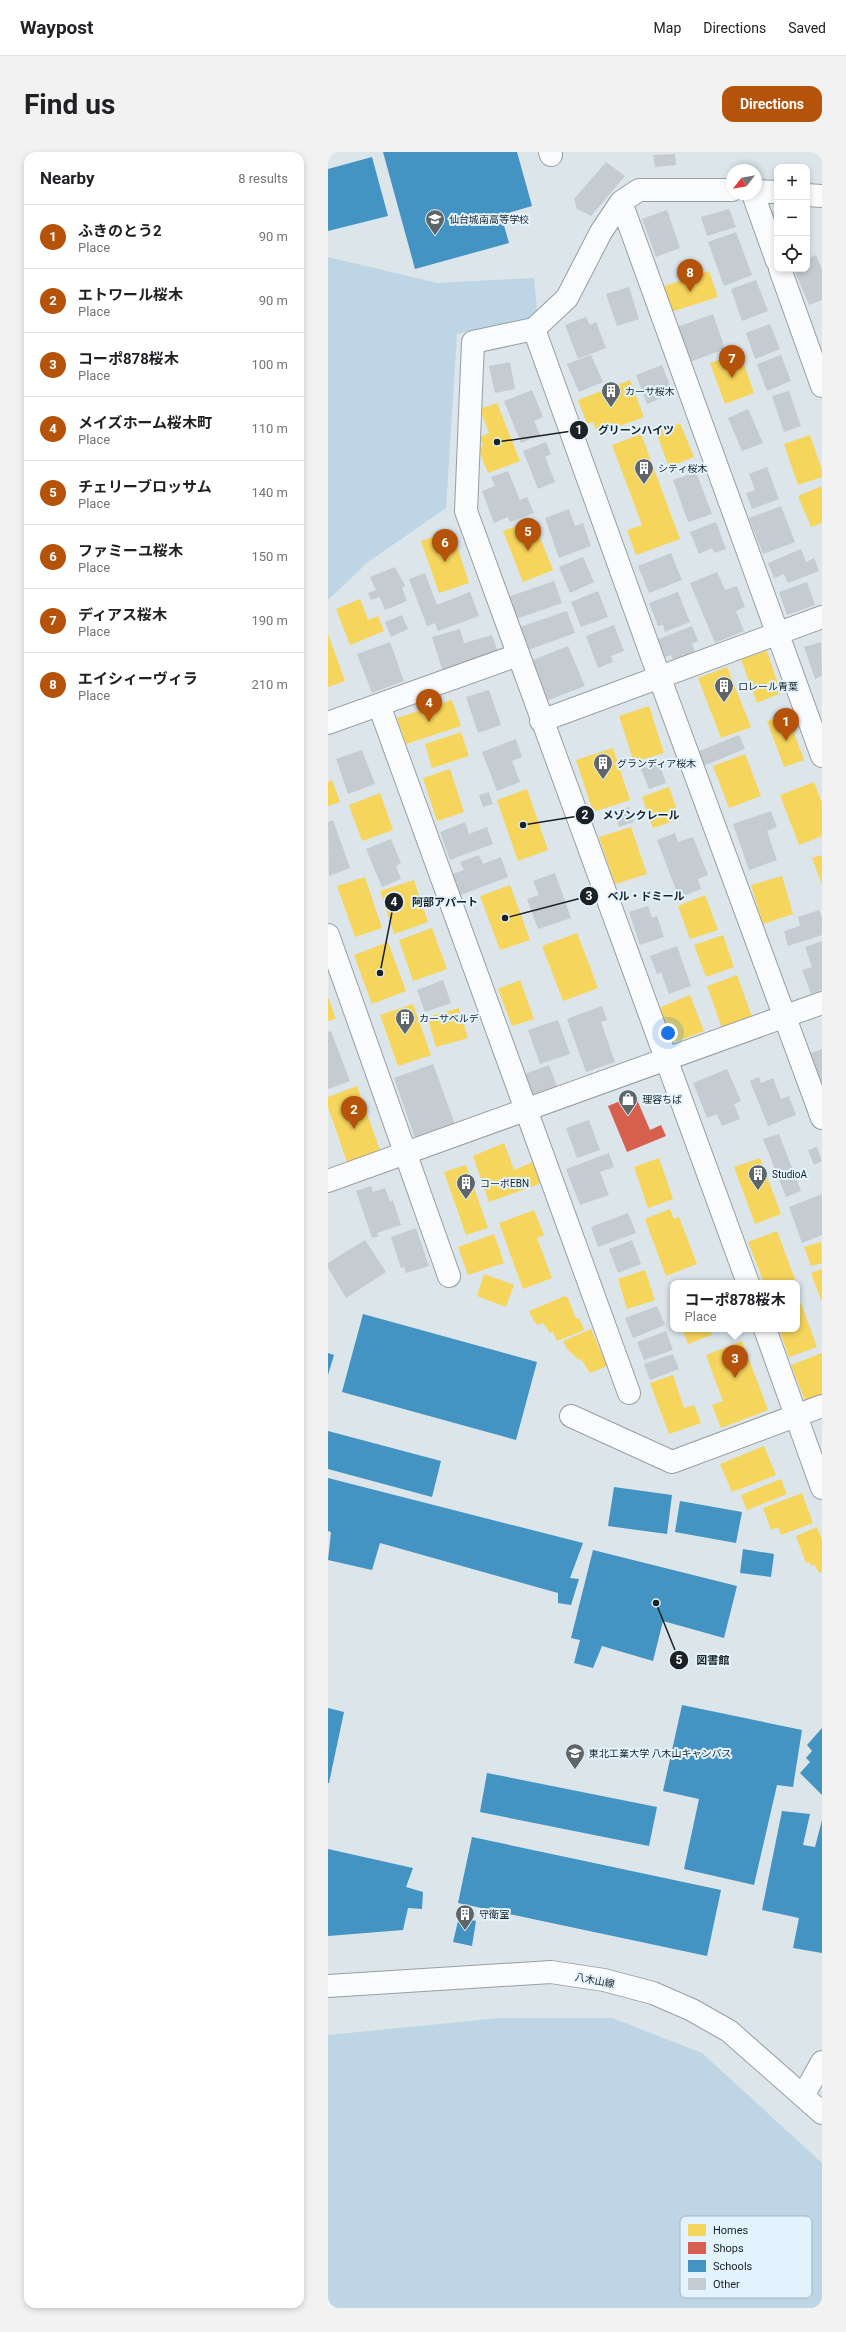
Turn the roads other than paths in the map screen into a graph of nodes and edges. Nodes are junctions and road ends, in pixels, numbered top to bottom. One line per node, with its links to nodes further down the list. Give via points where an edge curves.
1 (726, 190): 7 (street, via 639,190)
2 (762, 191): 3 (street)
3 (774, 192)
4 (810, 195): 5 (street)
5 (822, 196)
6 (755, 200): 8 (street)
7 (621, 202): 10 (street, via 601,232 567,298); 13 (street)
8 (774, 253)
9 (781, 272): 11 (street)
10 (534, 329): 14 (street, via 473,342 466,511); 15 (street)
11 (822, 386)
12 (822, 617): 13 (street)
13 (777, 634): 15 (street); 19 (street)
14 (518, 655): 16 (street); 17 (street)
15 (659, 676): 17 (street); 22 (street)
16 (379, 705): 18 (street); 24 (street)
17 (541, 720): 23 (street)
18 (328, 723)
19 (822, 756)
20 (328, 935): 26 (street)
21 (822, 1003): 22 (street)
22 (786, 1017): 23 (street); 25 (street)
23 (665, 1060): 24 (street); 29 (street)
24 (527, 1110): 26 (street); 31 (street)
25 (822, 1118)
26 (407, 1153): 27 (street); 28 (street)
27 (328, 1182)
28 (449, 1276)
29 (747, 1280)
30 (766, 1332): 34 (street)
31 (629, 1393)
32 (822, 1406): 34 (street)
33 (571, 1416): 34 (street, via 672,1462)
34 (797, 1416): 35 (street)
35 (822, 1488)
36 (328, 1986): 38 (street, 八木山線, via 551,1972 604,1980 653,1993 692,2010 730,2031)
37 (822, 2062): 38 (street)
38 (803, 2096): 39 (street, 八木山線)
39 (822, 2113)

